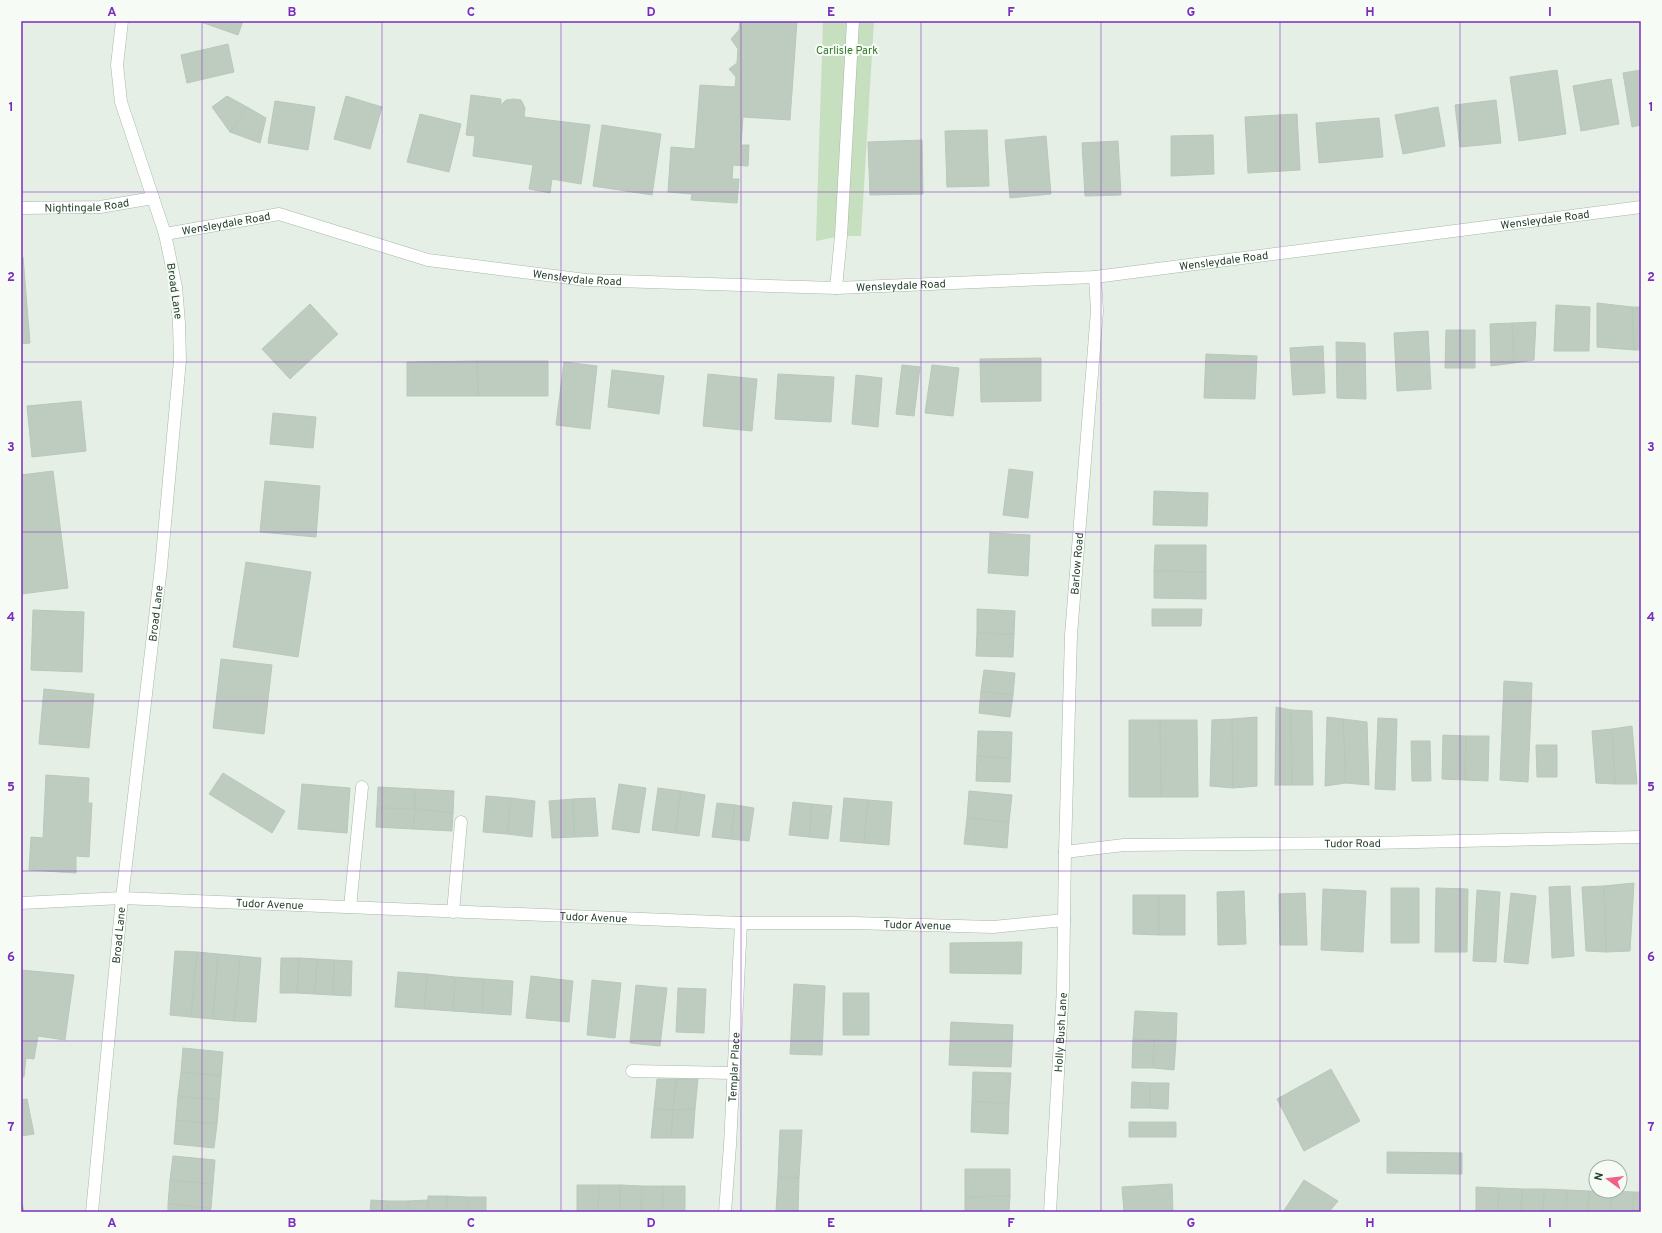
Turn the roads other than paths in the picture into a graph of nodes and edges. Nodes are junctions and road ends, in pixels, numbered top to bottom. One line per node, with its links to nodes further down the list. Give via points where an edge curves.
1 (122, 21): 3 (street, Broad Lane, via 117,65 121,102)
2 (853, 21): 8 (street)
3 (153, 198): 5 (street, Nightingale Road, via 100,207); 6 (street, Broad Lane)
4 (1641, 207): 7 (street, Wensleydale Road)
5 (21, 208)
6 (165, 234): 8 (street, Wensleydale Road, via 278,214 428,260 586,280); 13 (street, Broad Lane, via 176,287 180,360 161,567)
7 (1095, 277): 8 (street, Wensleydale Road); 12 (street, Barlow Road, via 1097,311 1071,635)
8 (836, 288)
9 (362, 787): 15 (street)
10 (461, 822): 16 (street)
11 (1641, 837): 12 (street, Tudor Road, via 1124,845)
12 (1064, 852): 17 (street, Holly Bush Lane)
13 (122, 898): 14 (street, Tudor Avenue); 15 (street, Tudor Avenue); 21 (street, Broad Lane)
14 (21, 903)
15 (350, 907): 16 (street, Tudor Avenue)
16 (452, 912): 18 (street, Tudor Avenue)
17 (1064, 920): 18 (street, Tudor Avenue, via 994,927); 23 (street, Holly Bush Lane, via 1061,1039)
18 (741, 923): 20 (street, Templar Place)
19 (632, 1071): 20 (street)
20 (733, 1074): 22 (street, Templar Place)
21 (92, 1212)
22 (724, 1212)
23 (1050, 1212)

